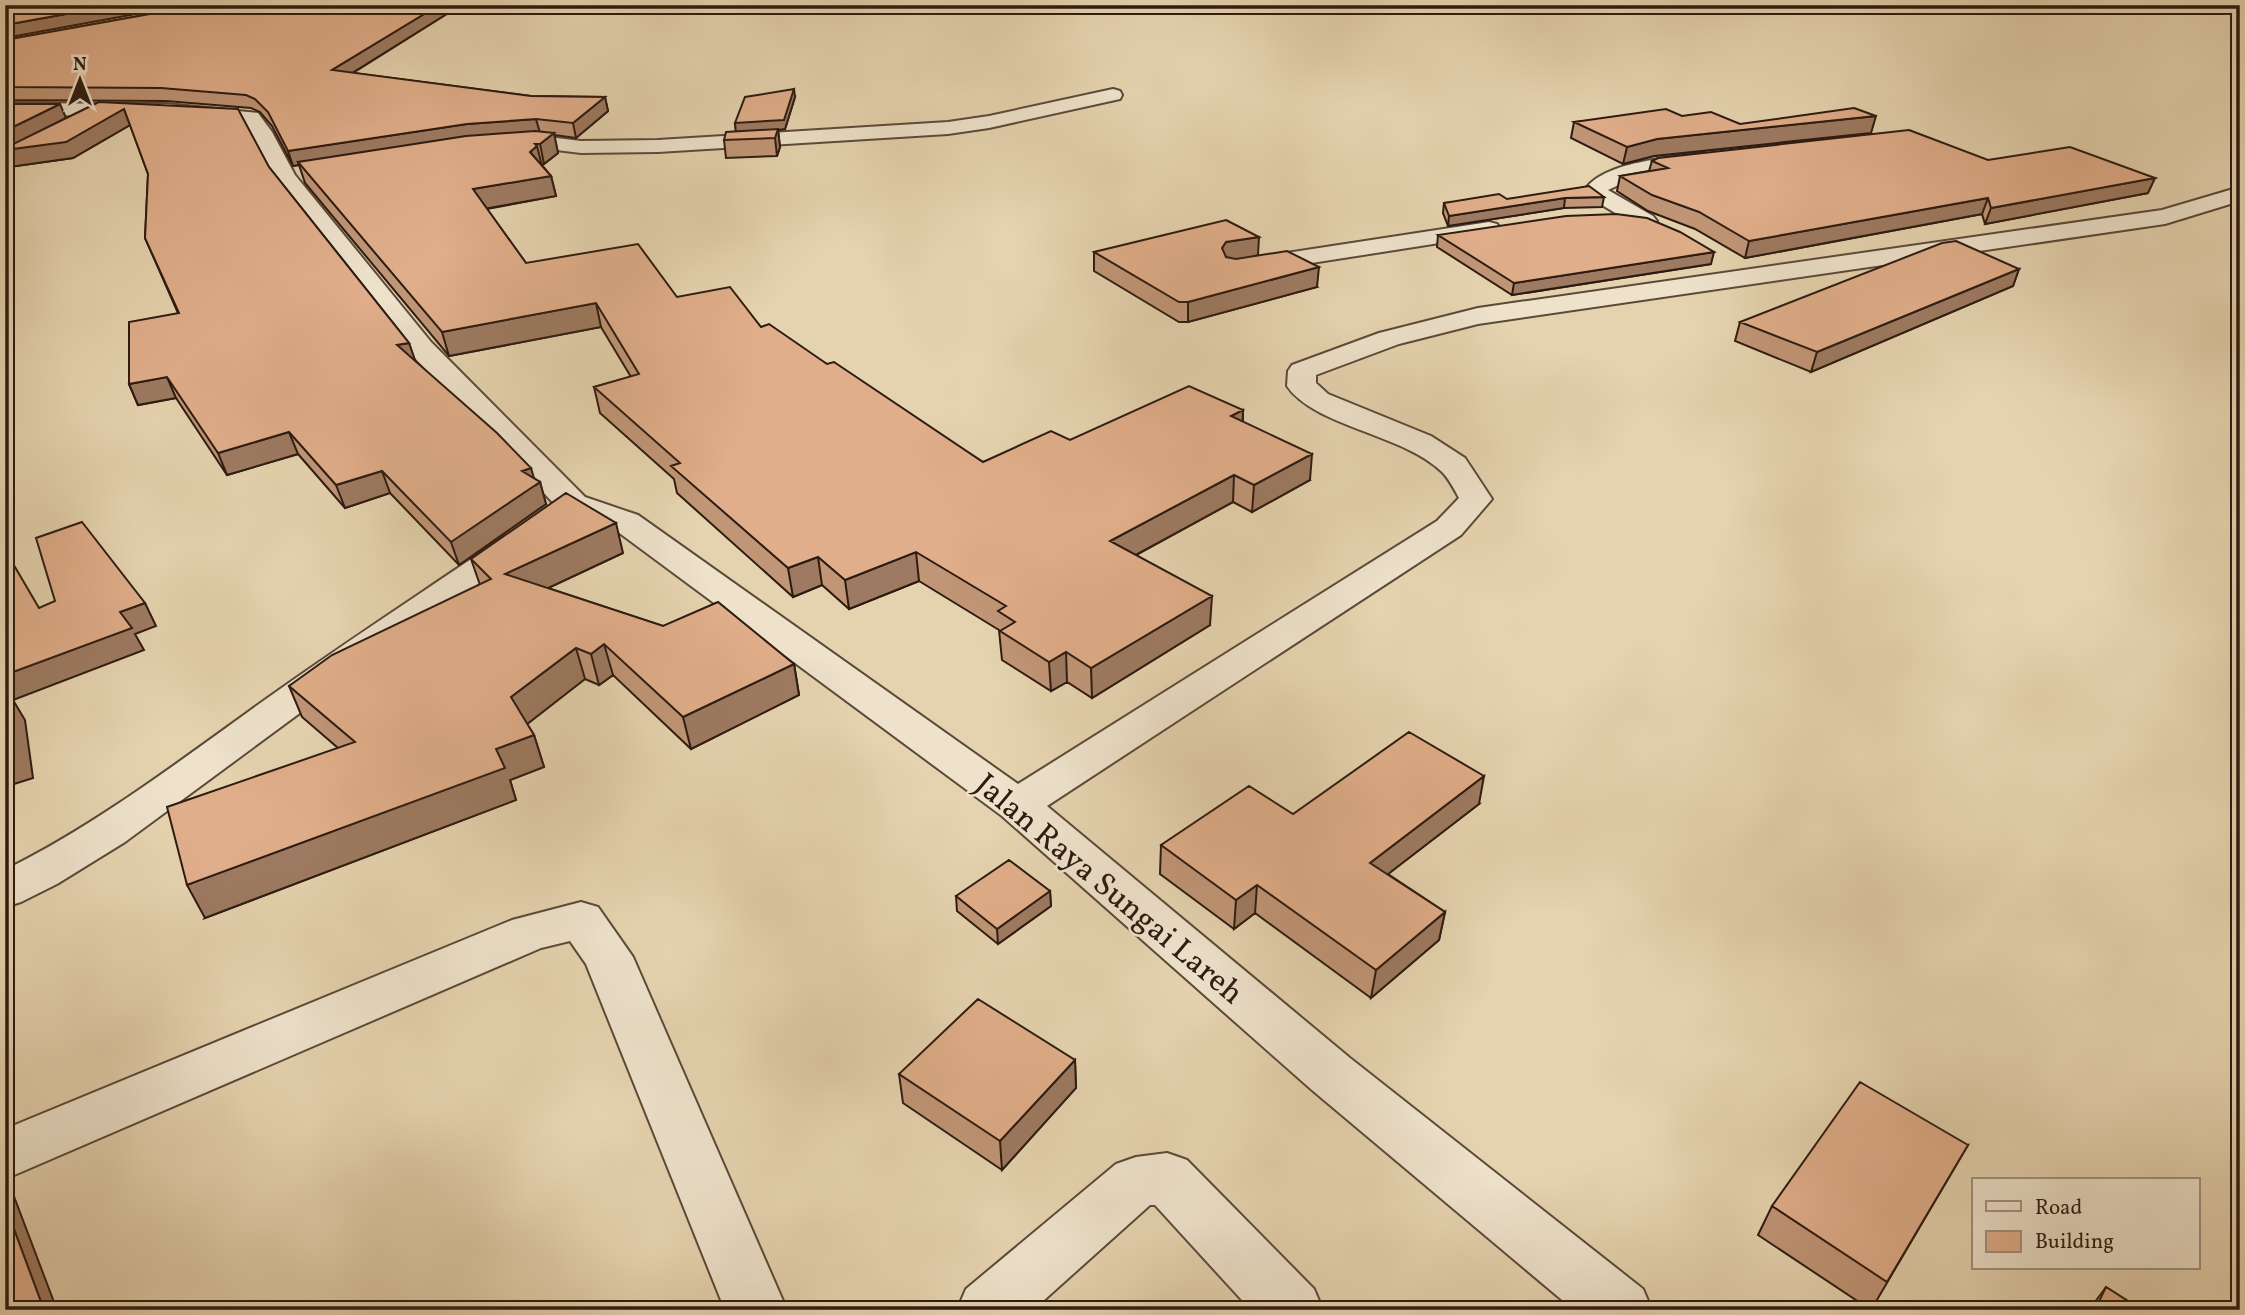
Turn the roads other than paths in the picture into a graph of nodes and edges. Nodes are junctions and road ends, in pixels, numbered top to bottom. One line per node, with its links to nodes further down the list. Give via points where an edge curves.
1 (1113, 95): 5 (street, via 948,128 658,146 580,147 540,142)
2 (5, 109): 3 (street)
3 (103, 110): 4 (street); 8 (street, via 251,117)
4 (68, 128)
5 (485, 146)
6 (1723, 157): 10 (street, via 1633,170 1598,186 1595,191 1654,223)
7 (312, 173): 8 (street)
8 (285, 177): 15 (street, via 421,348)
9 (2240, 194): 14 (street, via 2165,217)
10 (1594, 216)
11 (1509, 226): 13 (street)
12 (1720, 258): 14 (street)
13 (1235, 268)
14 (1754, 277): 16 (street, via 1441,323 1302,371 1301,386 1318,400 1420,443 1454,465 1476,499 1449,528)
15 (573, 504): 16 (street, Jalan Raya Sungai Lareh, via 626,522); 17 (street, via 166,794)
16 (1017, 805): 22 (street, Jalan Raya Sungai Lareh, via 1331,1074)
17 (5, 890)
18 (5, 1155): 19 (street, via 529,933 581,920 608,957)
19 (756, 1310)
20 (988, 1310): 21 (street, via 1136,1182 1167,1178)
21 (1292, 1310)
22 (1621, 1310)

